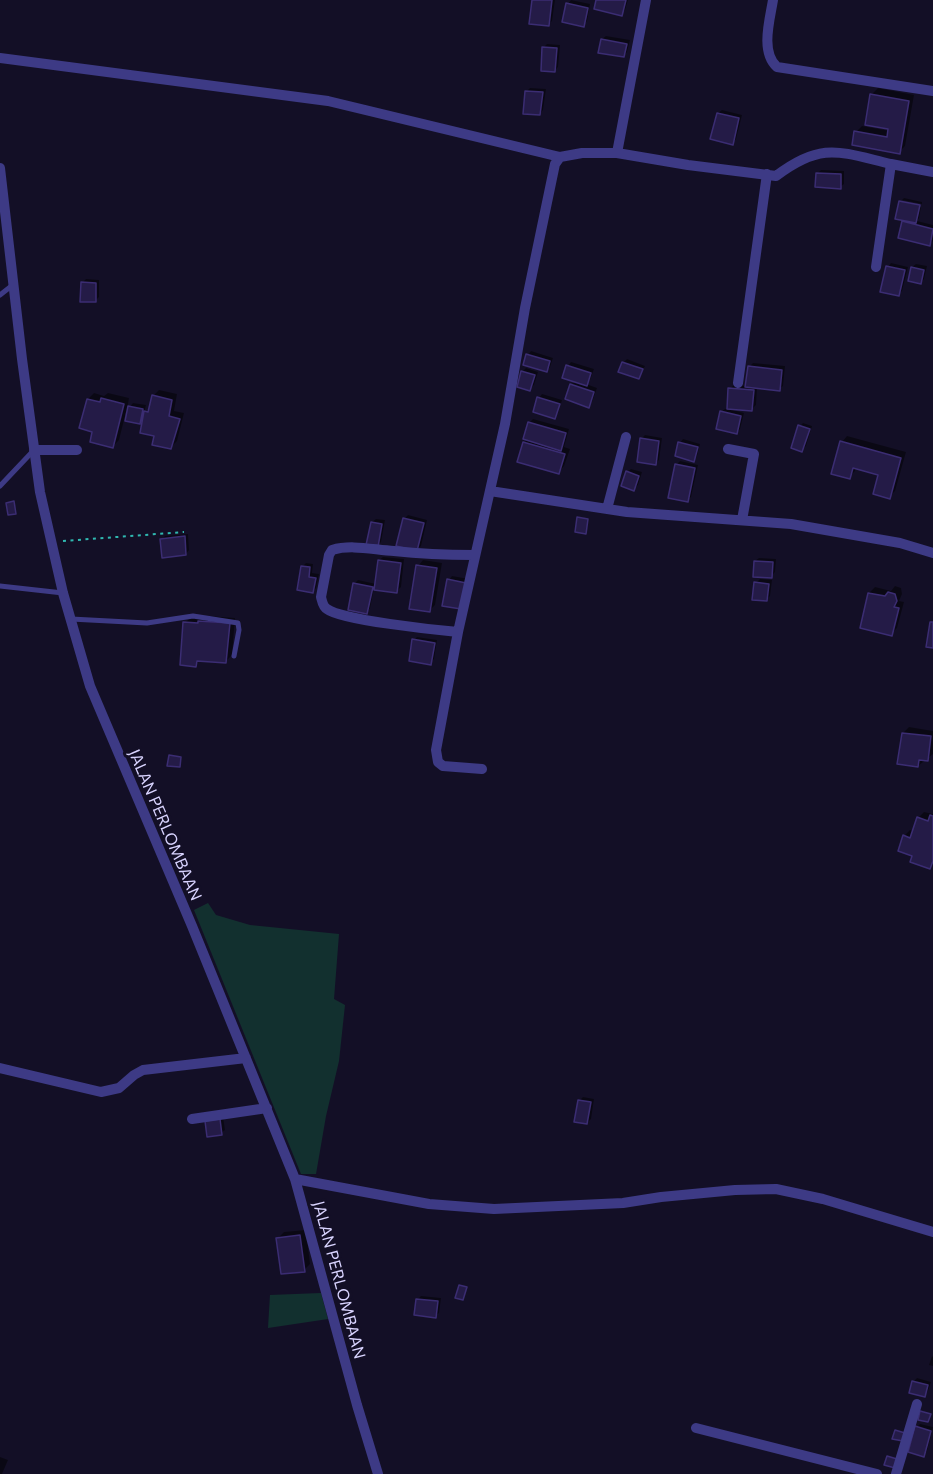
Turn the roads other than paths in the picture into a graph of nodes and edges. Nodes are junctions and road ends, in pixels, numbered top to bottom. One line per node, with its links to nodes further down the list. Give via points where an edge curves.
1 (646, 0): 5 (street)
2 (773, 0): 4 (street, via 768,44 772,63 777,67)
3 (0, 58): 6 (street, via 328,101)
4 (933, 91)
5 (617, 153): 6 (street); 10 (street)
6 (560, 157): 20 (street, via 555,164 542,224)
7 (891, 164): 9 (street); 10 (street, via 832,151 798,160 776,176); 11 (street)
8 (0, 168): 12 (street, JALAN PERLOMBAAN)
9 (933, 172)
10 (766, 174): 14 (street)
11 (876, 267)
12 (15, 283): 13 (lane); 17 (street, JALAN PERLOMBAAN)
13 (0, 295)
14 (738, 383)
15 (626, 437): 21 (street)
16 (728, 449): 22 (street, via 754,454)
17 (34, 450): 18 (street); 19 (lane); 26 (street, JALAN PERLOMBAAN)
18 (77, 450)
19 (0, 486)
20 (490, 491): 21 (street); 24 (street)
21 (607, 509): 22 (street)
22 (742, 520): 23 (street, via 791,524 900,543)
23 (933, 553)
24 (474, 555): 28 (street); 28 (street, via 341,548 329,555 321,597 326,609 386,623)
25 (0, 586): 26 (lane)
26 (63, 593): 27 (street, JALAN PERLOMBAAN)
27 (71, 619): 29 (lane, via 147,623 194,616 231,621 238,623 239,630); 31 (street, JALAN PERLOMBAAN, via 90,686)
28 (458, 632): 30 (street, via 437,757 443,766)
29 (234, 656)
30 (482, 769)
31 (246, 1058): 32 (street, via 143,1070 119,1088 101,1092); 33 (street, JALAN PERLOMBAAN)
32 (0, 1068)
33 (267, 1108): 34 (street); 35 (street, JALAN PERLOMBAAN)
34 (192, 1119)
35 (295, 1179): 36 (street, via 429,1204 494,1209 623,1203 776,1189); 39 (street, JALAN PERLOMBAAN)
36 (933, 1232)
37 (917, 1404): 41 (street)
38 (696, 1428): 40 (street)
39 (378, 1474)
40 (877, 1474)
41 (896, 1474)

